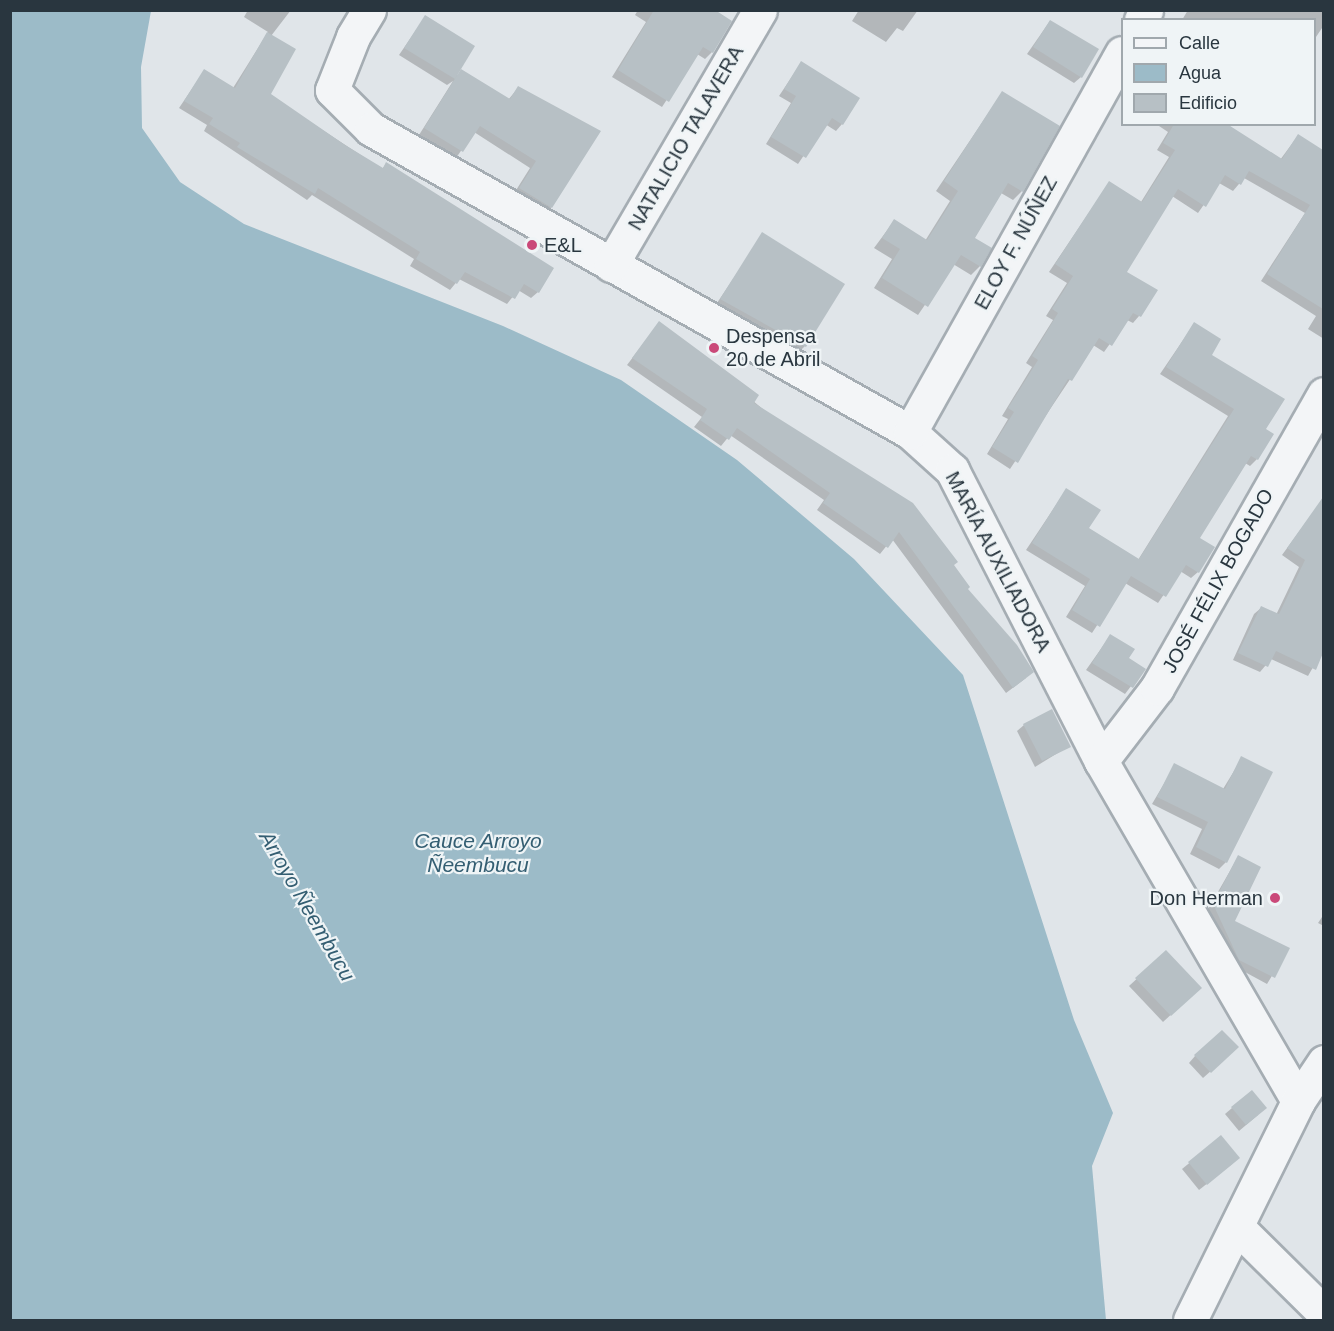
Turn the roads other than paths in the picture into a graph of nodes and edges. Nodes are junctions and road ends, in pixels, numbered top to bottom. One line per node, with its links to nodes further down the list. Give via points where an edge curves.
1 (369, 10): 4 (street, MARÍA AUXILIADORA, via 353,37 332,90 371,129)
2 (760, 10): 4 (street, NATALICIO TALAVERA)
3 (1121, 55): 6 (street, ELOY F. NÚÑEZ)
4 (611, 264): 6 (street, MARÍA AUXILIADORA)
5 (1323, 394): 7 (street, JOSÉ FÉLIX BOGADO, via 1157,688)
6 (910, 432): 7 (street, MARÍA AUXILIADORA, via 952,470)
7 (1101, 761): 9 (street, MARÍA AUXILIADORA)
8 (1323, 1062): 9 (street)
9 (1299, 1101): 10 (street)
10 (1237, 1227): 11 (street); 12 (street)
11 (1323, 1313)
12 (1190, 1320)

